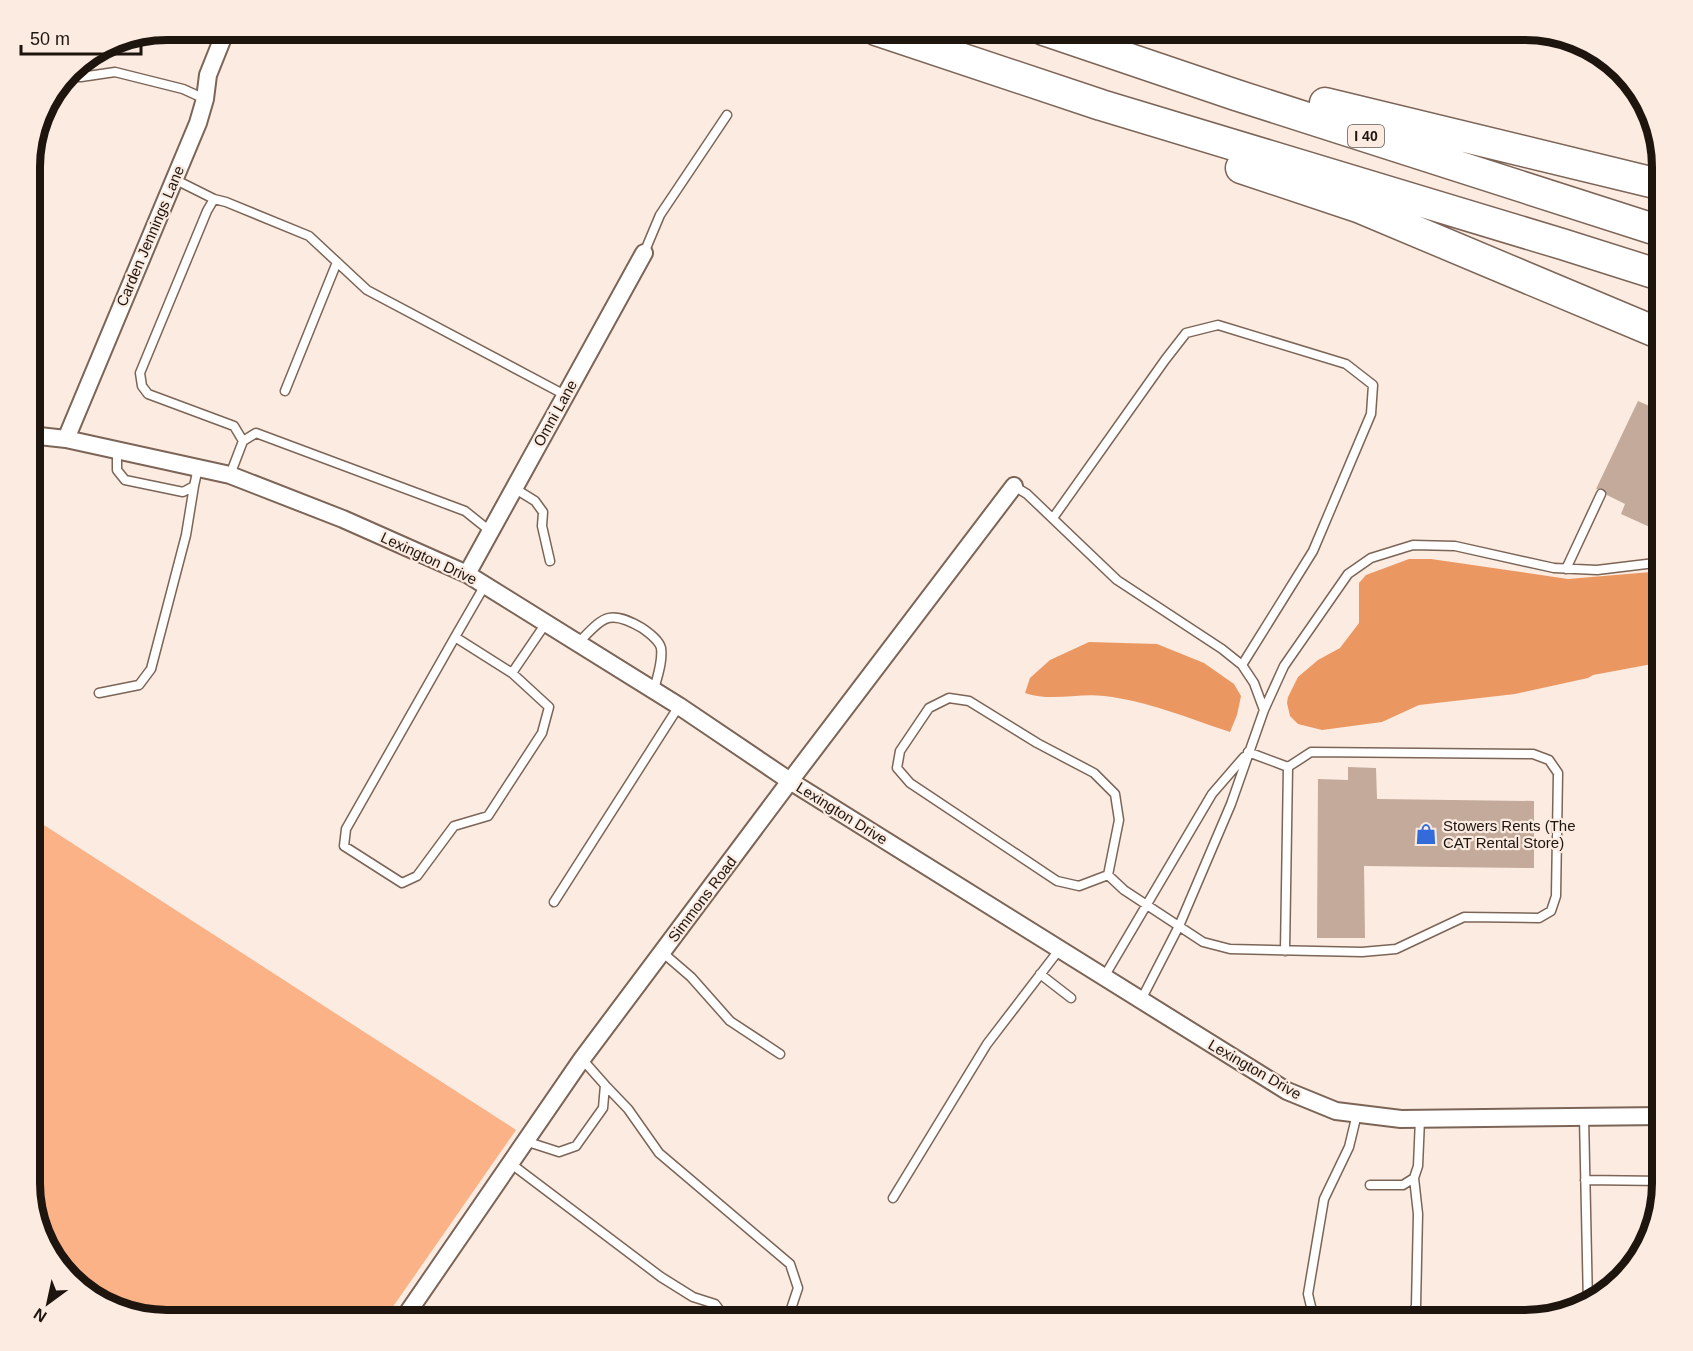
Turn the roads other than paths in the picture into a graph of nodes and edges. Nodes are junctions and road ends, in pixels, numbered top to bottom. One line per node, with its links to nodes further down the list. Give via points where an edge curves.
1 (907, 40): 7 (highway)
2 (1076, 40): 12 (highway, I 40)
3 (1087, 40): 10 (highway, via 1362,114)
4 (222, 41): 6 (street, Carden Jennings Lane, via 208,75)
5 (79, 77): 6 (lane, via 115,72 183,89)
6 (205, 99): 9 (street, Carden Jennings Lane)
7 (1101, 105): 15 (highway); 16 (highway, via 1239,167 1358,207)
8 (727, 115): 13 (lane, via 660,215)
9 (174, 179): 11 (lane); 20 (street, Carden Jennings Lane)
10 (1652, 182)
11 (214, 199): 14 (lane, via 309,236); 21 (lane, via 140,373 148,394 234,426)
12 (1652, 228)
13 (644, 253): 18 (street, Omni Lane)
14 (337, 262): 17 (lane); 18 (lane, via 367,290)
15 (1652, 273)
16 (1652, 330)
17 (285, 391)
18 (565, 394): 27 (street, Omni Lane)
19 (41, 436): 20 (street, Lexington Drive)
20 (66, 439): 22 (street, Lexington Drive)
21 (243, 441): 24 (lane); 30 (lane, via 256,433 465,511)
22 (117, 450): 23 (street, Lexington Drive); 25 (lane, via 117,470 125,480 183,492)
23 (198, 468): 24 (street, Lexington Drive); 25 (lane)
24 (230, 475): 34 (street, Lexington Drive)
25 (194, 486): 42 (lane, via 186,535 151,669 139,685)
26 (1014, 486): 29 (lane); 47 (street, Simmons Road)
27 (514, 488): 30 (street, Omni Lane); 31 (lane, via 535,501 543,512)
28 (1601, 494): 33 (lane)
29 (1053, 518): 39 (lane, via 1116,580); 39 (lane, via 1186,333 1218,325 1346,364 1373,385 1371,414 1312,551)
30 (490, 531): 34 (street, Omni Lane)
31 (550, 561)
32 (1652, 563): 33 (lane, via 1597,570)
33 (1566, 568): 44 (lane, via 1455,546 1413,545 1371,558 1342,580 1284,666)
34 (467, 574): 35 (street, Lexington Drive)
35 (485, 585): 36 (street, Lexington Drive); 37 (lane)
36 (546, 623): 38 (street, Lexington Drive); 40 (lane)
37 (455, 637): 40 (lane); 40 (lane, via 346,829 344,846 402,883 417,876 454,826 488,816 543,733 549,707)
38 (578, 643): 41 (street, Lexington Drive); 41 (lane, via 609,617 623,617 649,633 660,645 662,660)
39 (1242, 664): 44 (lane)
40 (512, 674)
41 (654, 690): 43 (street, Lexington Drive)
42 (99, 693)
43 (679, 706): 47 (street, Lexington Drive); 49 (lane)
44 (1264, 710): 45 (lane)
45 (1248, 752): 46 (lane); 50 (lane, via 1212,794); 51 (lane, via 1231,804)
46 (1288, 767): 53 (lane); 53 (lane, via 1311,752 1533,754 1549,760 1558,773 1556,896 1551,911 1539,918 1464,917 1396,949)
47 (789, 781): 52 (street, Lexington Drive); 54 (street, Simmons Road)
48 (1108, 875): 48 (lane, via 1119,820 1115,794 1094,773 969,701 949,698 929,708 900,751 897,768 910,783 1057,881 1079,886); 50 (lane)
49 (554, 902)
50 (1146, 903): 51 (lane); 56 (lane)
51 (1179, 926): 53 (lane, via 1203,942 1230,949); 58 (lane)
52 (1059, 950): 55 (lane); 56 (street, Lexington Drive)
53 (1285, 951)
54 (662, 952): 59 (lane, via 691,977 730,1021); 60 (street, Simmons Road)
55 (1040, 974): 57 (lane); 72 (lane, via 987,1044)
56 (1104, 977): 58 (street, Lexington Drive)
57 (1071, 998)
58 (1141, 1000): 62 (street, Lexington Drive, via 1287,1091 1336,1111)
59 (780, 1054)
60 (582, 1059): 61 (lane); 66 (street, Simmons Road)
61 (605, 1085): 66 (lane, via 603,1108 576,1146 559,1152); 76 (lane, via 628,1108 659,1153 790,1264 798,1288)
62 (1358, 1114): 65 (street, Lexington Drive); 77 (lane, via 1349,1148 1324,1199 1308,1294)
63 (1652, 1116): 64 (street, Lexington Drive)
64 (1584, 1117): 65 (street, Lexington Drive); 69 (lane)
65 (1420, 1119): 68 (lane)
66 (525, 1141): 67 (street, Simmons Road)
67 (510, 1163): 74 (street, Simmons Road); 75 (lane, via 661,1277)
68 (1414, 1178): 71 (lane, via 1403,1185); 78 (lane, via 1418,1214)
69 (1585, 1180): 70 (lane); 73 (lane)
70 (1652, 1181)
71 (1370, 1185)
72 (893, 1198)
73 (1588, 1294)
74 (410, 1310)
75 (720, 1310)
76 (791, 1310)
77 (1312, 1310)
78 (1414, 1310)

